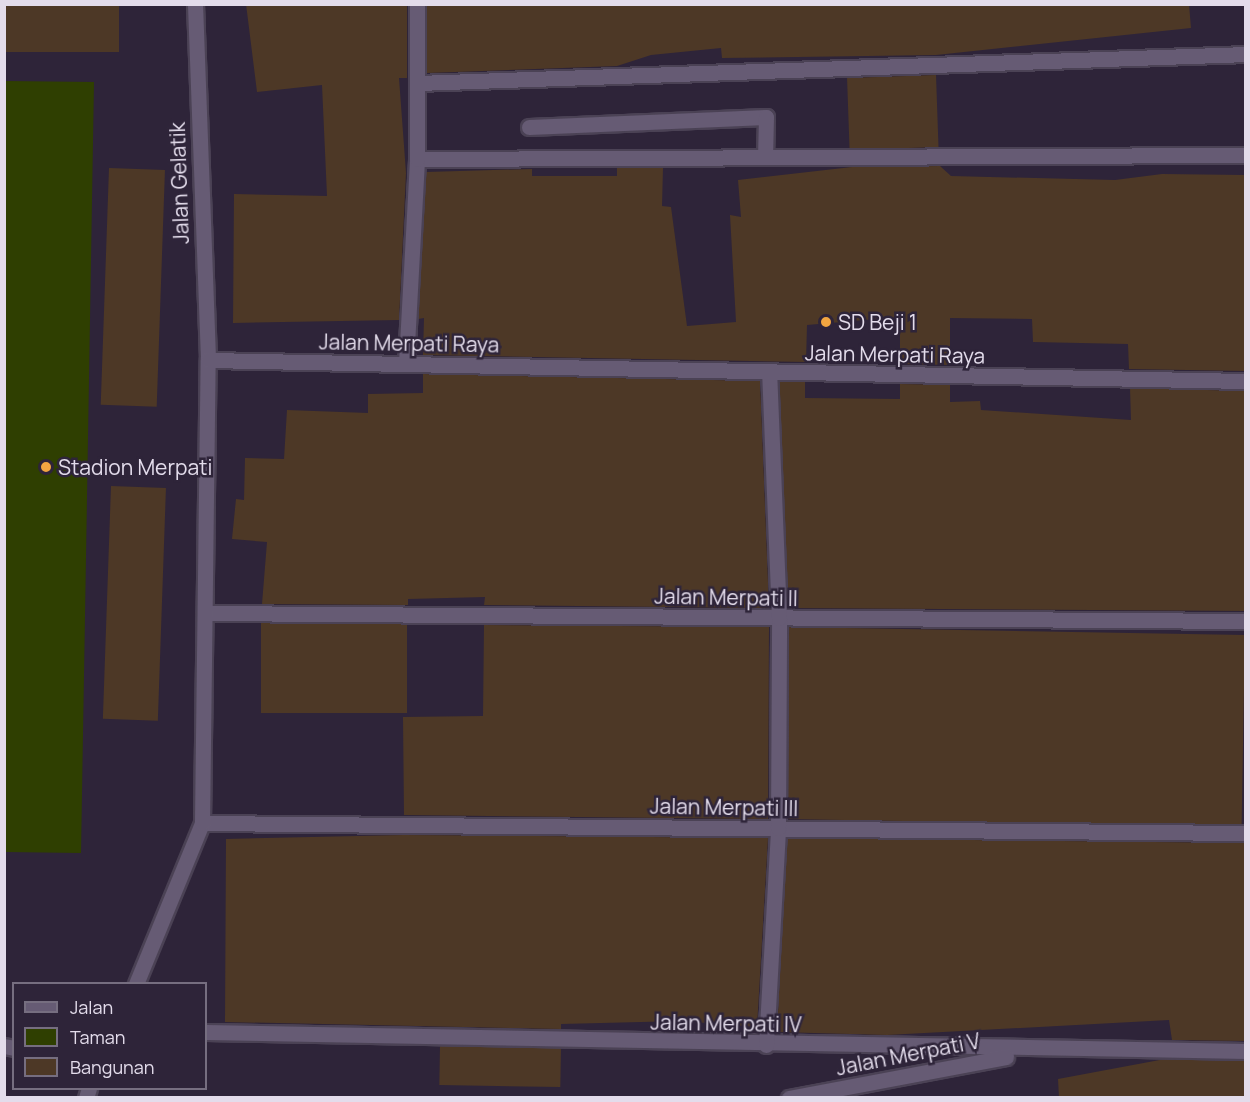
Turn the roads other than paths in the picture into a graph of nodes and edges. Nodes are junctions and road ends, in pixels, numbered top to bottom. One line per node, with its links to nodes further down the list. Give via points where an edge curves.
1 (195, 4): 9 (street, Jalan Gelatik)
2 (417, 4): 4 (street)
3 (1245, 54): 4 (street)
4 (417, 83): 8 (street)
5 (529, 127): 7 (street, via 766,117)
6 (1245, 155): 7 (street)
7 (765, 157): 8 (street)
8 (417, 159): 10 (street)
9 (208, 360): 10 (street, Jalan Merpati Raya); 13 (street)
10 (406, 363): 11 (street, Jalan Merpati Raya)
11 (769, 373): 12 (street, Jalan Merpati Raya); 14 (street)
12 (1245, 381)
13 (206, 613): 14 (street, Jalan Merpati II); 16 (street)
14 (779, 618): 15 (street, Jalan Merpati II); 17 (street)
15 (1245, 621)
16 (202, 823): 17 (street, Jalan Merpati III); 19 (street)
17 (778, 828): 18 (street, Jalan Merpati III); 21 (street)
18 (1245, 833)
19 (137, 982)
20 (207, 1032): 21 (street, Jalan Merpati IV)
21 (766, 1045): 22 (street, Jalan Merpati IV)
22 (1035, 1051): 23 (street, Jalan Merpati IV); 24 (street, Jalan Merpati V)
23 (1245, 1051)
24 (862, 1091): 25 (street, Jalan Merpati V)
25 (789, 1098)

